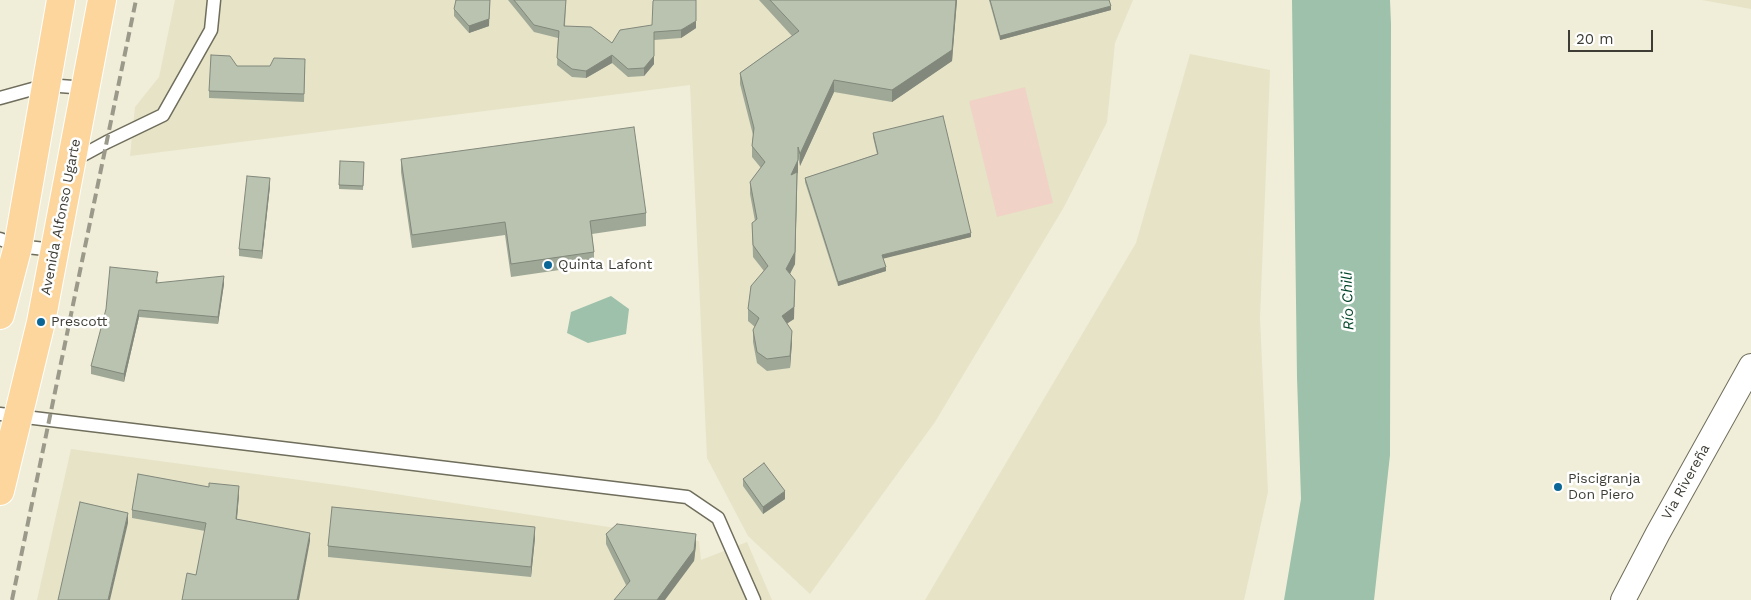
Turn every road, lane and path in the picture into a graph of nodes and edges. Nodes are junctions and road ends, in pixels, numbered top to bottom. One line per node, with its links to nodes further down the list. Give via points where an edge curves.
1 (61, 0): 4 (main road)
2 (102, 0): 5 (main road, Avenida Alfonso Ugarte)
3 (214, 0): 7 (lane, via 211,30 162,115)
4 (47, 85): 5 (lane); 6 (lane); 8 (main road)
5 (86, 88): 7 (main road, Avenida Alfonso Ugarte)
6 (0, 98)
7 (72, 162): 9 (main road, Avenida Alfonso Ugarte)
8 (9, 242): 9 (lane); 10 (main road)
9 (54, 250): 12 (main road, Avenida Alfonso Ugarte, via 41,322)
10 (0, 314)
11 (1749, 372): 15 (street, Via Rivereña)
12 (9, 416): 13 (main road, Avenida Alfonso Ugarte); 14 (lane, via 688,497 718,518)
13 (0, 491)
14 (754, 600)
15 (1623, 600)

